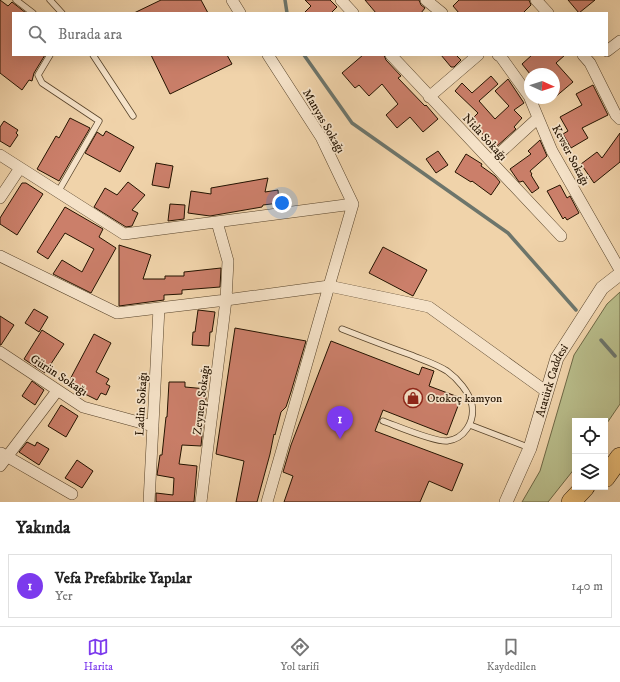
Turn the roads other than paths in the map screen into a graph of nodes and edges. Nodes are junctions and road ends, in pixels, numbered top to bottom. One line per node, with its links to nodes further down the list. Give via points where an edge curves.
1 (16, 0): 7 (lane)
2 (50, 0): 8 (lane)
3 (232, 0): 9 (street)
4 (341, 0): 10 (street)
5 (426, 0): 11 (street)
6 (536, 0): 12 (street)
7 (32, 12)
8 (61, 12)
9 (239, 12)
10 (352, 12)
11 (441, 12)
12 (547, 12)
13 (620, 41): 14 (street)
14 (608, 50)
15 (49, 56): 30 (lane, via 38,74 42,83 99,121)
16 (94, 56): 24 (lane)
17 (269, 56): 32 (street, Manyas Sokağı, via 321,137)
18 (392, 56): 23 (street, Nida Sokağı)
19 (477, 56): 23 (street)
20 (500, 56): 25 (street, Kevser Sokağı, via 529,96)
21 (598, 56): 22 (street)
22 (587, 59): 26 (street, via 616,115)
23 (429, 97): 28 (street, Nida Sokağı)
24 (133, 116)
25 (538, 118): 28 (street); 36 (street, Kevser Sokağı, via 552,151)
26 (620, 118)
27 (0, 156): 29 (street)
28 (490, 161): 34 (street, Nida Sokağı)
29 (20, 168): 30 (street); 31 (street)
30 (58, 192): 33 (street, via 124,234)
31 (0, 198)
32 (353, 204): 33 (street); 38 (street)
33 (218, 222): 39 (street, Zeynep Sokağı, via 228,261)
34 (561, 236)
35 (0, 256): 40 (street, via 118,313)
36 (620, 270)
37 (620, 274): 44 (street, Atatürk Caddesi, via 602,288 558,358)
38 (329, 286): 39 (street); 44 (street, via 429,307); 60 (street)
39 (226, 300): 40 (street); 59 (street, Zeynep Sokağı)
40 (159, 308): 47 (street, Ladin Sokağı)
41 (342, 329): 46 (lane, via 446,371 462,386 470,401)
42 (0, 352): 43 (street, Gürün Sokağı)
43 (57, 391): 47 (street, Gürün Sokağı, via 83,407); 50 (street)
44 (547, 392): 48 (street, Atatürk Caddesi)
45 (383, 421): 46 (lane, via 443,441 458,438)
46 (470, 425): 48 (lane)
47 (153, 426): 58 (street, Ladin Sokağı)
48 (530, 448): 61 (street, Atatürk Caddesi)
49 (620, 450): 52 (highway)
50 (3, 454): 53 (street); 57 (street)
51 (620, 457): 54 (highway)
52 (608, 463)
53 (0, 466)
54 (608, 474)
55 (582, 490): 62 (highway)
56 (596, 490): 63 (highway)
57 (72, 494)
58 (148, 502)
59 (201, 502)
60 (267, 502)
61 (506, 502)
62 (571, 502)
63 (588, 502)

